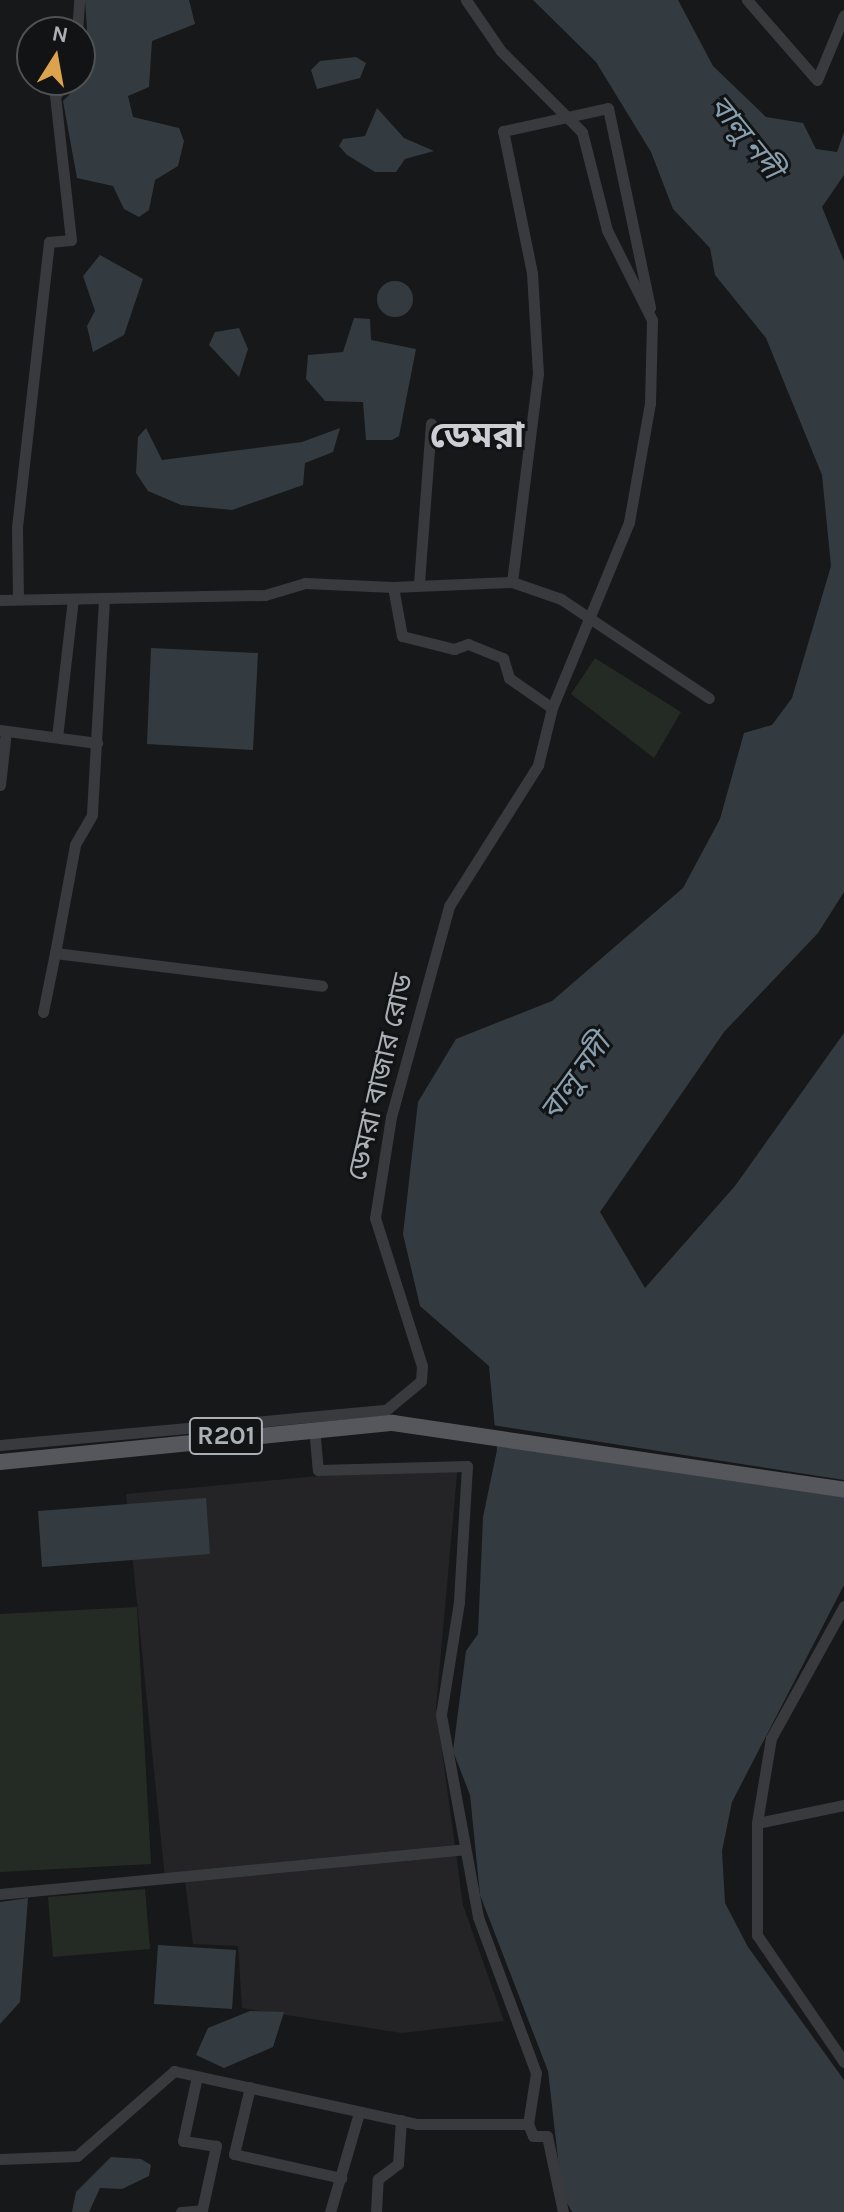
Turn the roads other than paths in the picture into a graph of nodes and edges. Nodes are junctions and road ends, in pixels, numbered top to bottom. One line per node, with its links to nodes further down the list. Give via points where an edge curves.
1 (466, 0): 5 (street, via 501,51)
2 (747, 0): 3 (street, via 817,80)
3 (844, 15)
4 (55, 96): 11 (street, via 71,240 49,242 17,527)
5 (565, 119): 6 (street, via 582,132 607,230); 6 (street, via 608,108); 8 (street, via 503,131 532,273 538,374)
6 (652, 320): 15 (street, ডেমরা বাজার রোড, via 641,476)
7 (431, 423): 9 (street)
8 (512, 582): 9 (street); 15 (street)
9 (419, 583): 10 (street)
10 (393, 587): 13 (street, via 305,583 265,595); 17 (street, via 402,636 493,653 503,658 509,678)
11 (18, 599): 12 (street); 14 (street)
12 (73, 599): 13 (street); 19 (street)
13 (104, 599): 20 (street)
14 (0, 600)
15 (589, 611): 16 (street); 17 (street, ডেমরা বাজার রোড)
16 (709, 698)
17 (552, 708): 26 (street, ডেমরা বাজার রোড, via 538,765 449,906 391,1117 375,1218 422,1366 413,1393 386,1410)
18 (3, 730): 19 (street); 21 (street)
19 (57, 737): 20 (street)
20 (97, 743): 22 (street, via 92,815 75,845)
21 (0, 785)
22 (55, 953): 23 (street); 24 (street)
23 (322, 986)
24 (43, 1012)
25 (315, 1438): 32 (street, via 318,1470 467,1466 459,1602 441,1715)
26 (0, 1445)
27 (0, 1462): 28 (main road, R201, via 352,1425 452,1429)
28 (844, 1490)
29 (844, 1606): 31 (street, via 771,1738)
30 (844, 1805): 31 (street)
31 (757, 1823): 34 (street, via 757,1935)
32 (465, 1849): 33 (street); 39 (street, via 493,1966 511,1997 536,2073)
33 (0, 1894)
34 (844, 2062)
35 (197, 2076): 36 (street); 40 (street, via 174,2071 77,2156); 42 (street, via 183,2141 216,2146 202,2210)
36 (250, 2087): 37 (street); 41 (street, via 234,2154)
37 (359, 2113): 38 (street); 41 (street)
38 (401, 2120): 39 (street); 44 (street, via 398,2164 378,2179)
39 (528, 2124): 45 (street, via 533,2136 547,2136)
40 (0, 2159)
41 (341, 2178): 43 (street)
42 (181, 2212)
43 (330, 2212)
44 (376, 2212)
45 (563, 2212)

